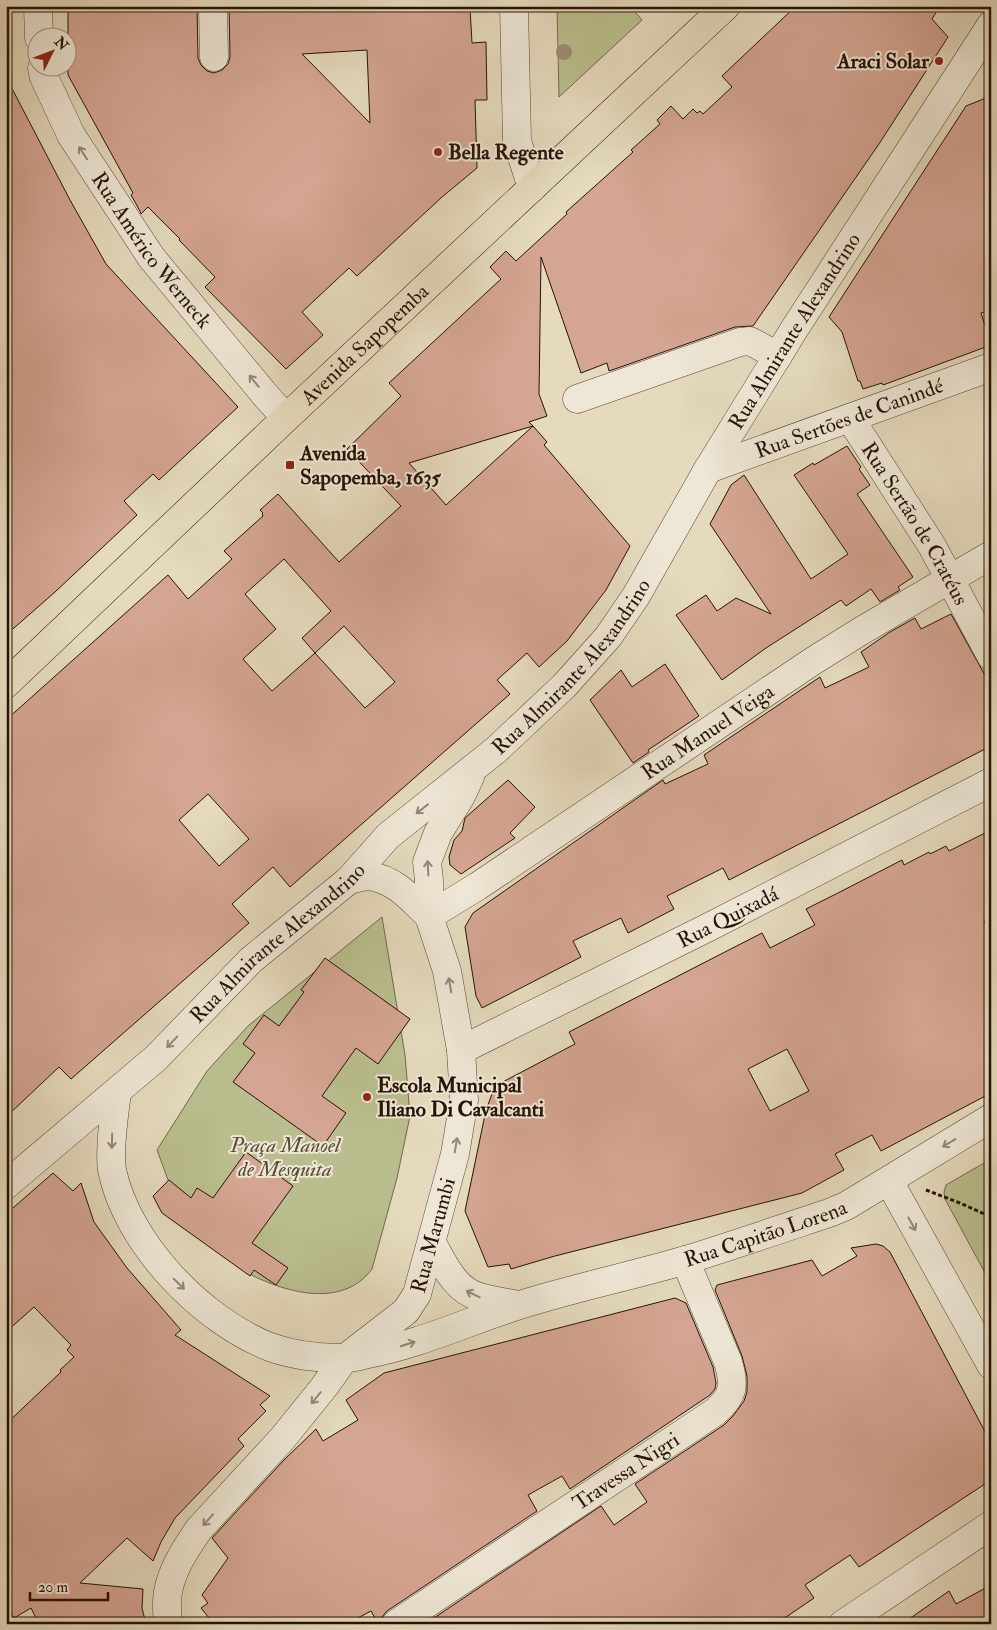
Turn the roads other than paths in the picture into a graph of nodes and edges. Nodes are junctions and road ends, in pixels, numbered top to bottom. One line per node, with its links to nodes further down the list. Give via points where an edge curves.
1 (38, 6): 6 (street)
2 (213, 6): 7 (street)
3 (514, 6): 11 (street, via 517,141)
4 (726, 6): 11 (main road, Avenida Sapopemba)
5 (991, 25): 9 (street, Rua Almirante Alexandrino)
6 (39, 28)
7 (214, 57)
8 (991, 63): 9 (street)
9 (959, 73): 12 (street, Rua Almirante Alexandrino)
10 (45, 78): 15 (street, Rua Américo Werneck, one-way to 10, via 151,257 71,135)
11 (532, 188): 15 (main road, Avenida Sapopemba)
12 (778, 356): 14 (street, via 750,341 740,342); 17 (street, Rua Almirante Alexandrino)
13 (991, 366): 16 (street, Rua Sertões de Canindé)
14 (577, 399)
15 (286, 418): 21 (main road, Avenida Sapopemba)
16 (850, 418): 17 (street, Rua Sertões de Canindé); 19 (street, Rua Sertão de Cratéus)
17 (708, 469): 22 (street, Rua Almirante Alexandrino, via 636,596 608,637 564,686)
18 (991, 555): 19 (street, Rua Manuel Veiga)
19 (950, 579): 20 (street, Rua Sertão de Cratéus); 25 (street, Rua Manuel Veiga, via 812,661)
20 (991, 656)
21 (6, 684)
22 (474, 769): 24 (street, Rua Almirante Alexandrino, one-way to 24, via 388,836); 25 (street, Rua Marumbi, one-way to 22, via 427,862 438,834)
23 (991, 782): 26 (street, Rua Quixadá)
24 (349, 880): 25 (street, via 368,876 385,881 405,892); 27 (street, Rua Almirante Alexandrino, one-way to 27, via 251,960 156,1058)
25 (429, 916): 26 (street, Rua Marumbi, one-way to 25, via 447,971)
26 (461, 1050): 31 (street, Rua Marumbi, one-way to 26, via 455,1154 464,1100)
27 (117, 1093): 30 (street, Rua Almirante Alexandrino); 34 (street, one-way to 34, via 112,1168 120,1196 146,1244 175,1281 234,1330 271,1347)
28 (991, 1118): 29 (street, Rua Capitão Lorena, one-way to 29)
29 (889, 1181): 32 (street, Rua Capitão Lorena, via 829,1213); 35 (street, one-way to 35)
30 (6, 1186)
31 (432, 1244): 33 (street, Rua Capitão Lorena, one-way to 31, via 478,1297 463,1289 450,1275); 34 (street, Rua Marumbi, via 417,1294 406,1310)
32 (685, 1260): 33 (street, Rua Capitão Lorena); 38 (street, Travessa Nigri, via 733,1378 732,1392 725,1404)
33 (520, 1305): 34 (street, Rua Capitão Lorena, one-way to 33, via 405,1345)
34 (344, 1359): 37 (street, Rua Marumbi, one-way to 37, via 282,1439 188,1544 167,1593)
35 (991, 1365)
36 (991, 1525): 39 (street)
37 (168, 1624)
38 (396, 1624)
39 (843, 1624)

